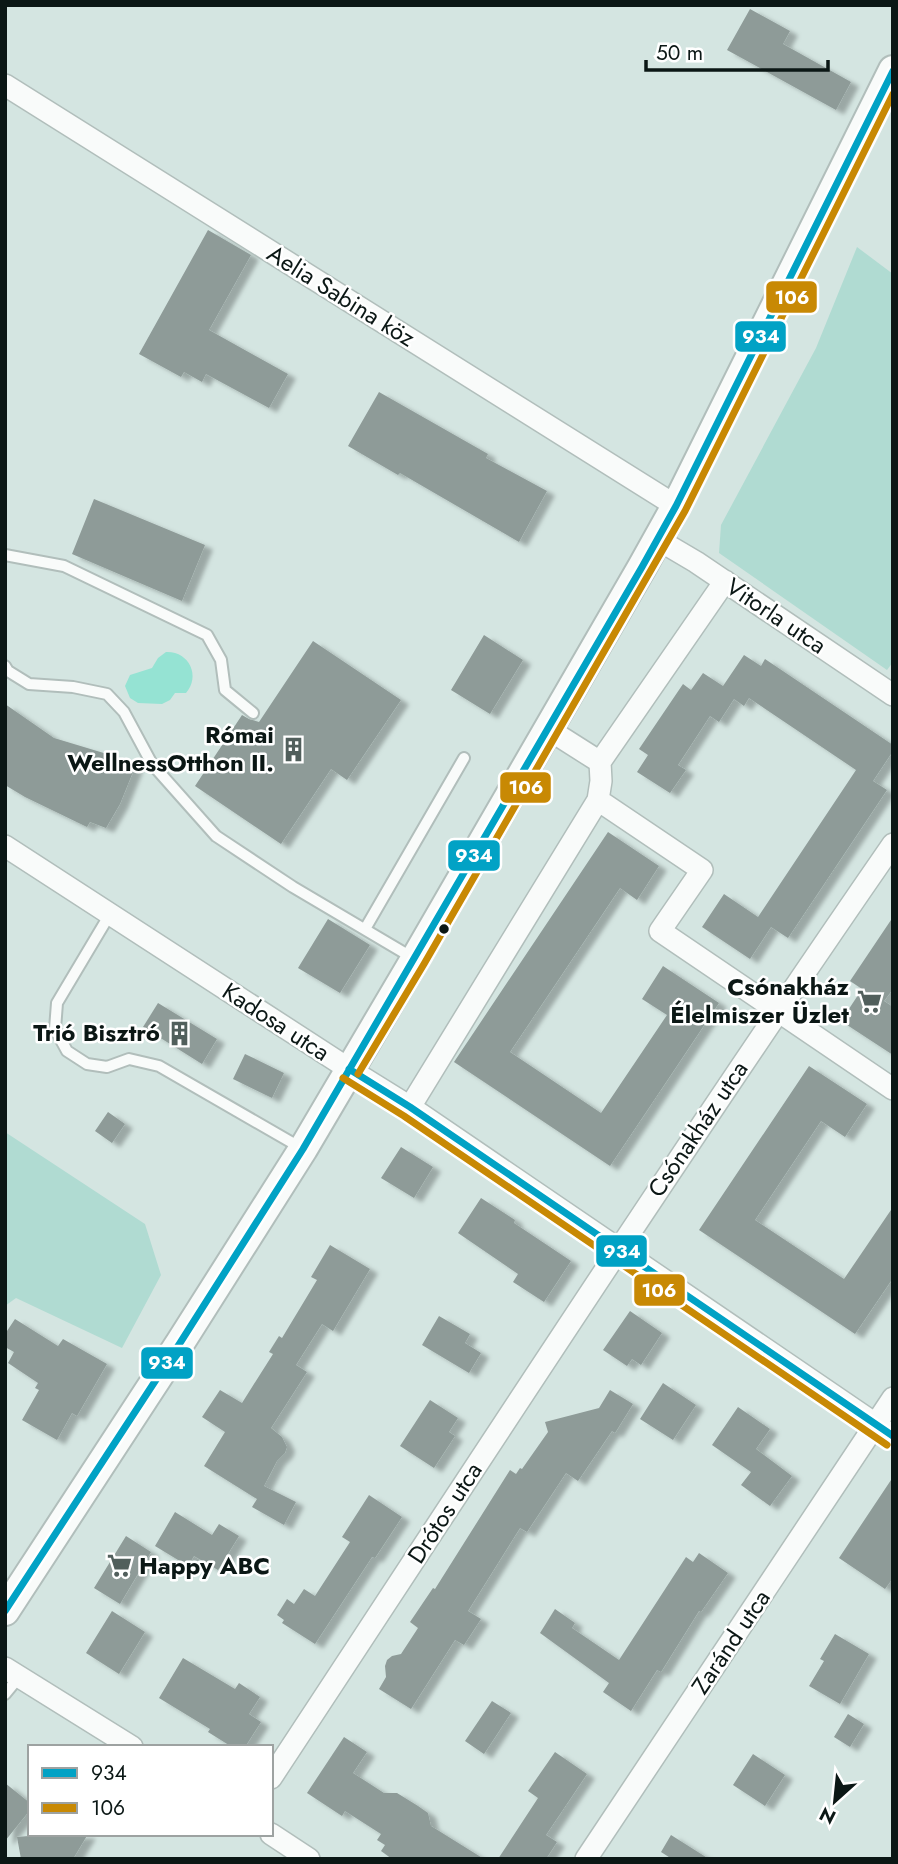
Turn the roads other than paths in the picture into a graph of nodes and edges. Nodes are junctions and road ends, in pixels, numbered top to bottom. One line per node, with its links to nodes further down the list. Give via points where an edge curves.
1 (893, 70): 3 (street)
2 (5, 86): 3 (street, Aelia Sabina köz)
3 (676, 506): 4 (street)
4 (657, 539): 6 (street, Vitorla utca); 10 (street)
5 (5, 555): 9 (lane, via 64,566 206,635 221,660 225,690)
6 (725, 582): 8 (street, Vitorla utca); 12 (street)
7 (5, 666): 17 (lane, via 29,684 107,694 124,712 152,764 216,836)
8 (893, 695)
9 (253, 713)
10 (548, 729): 12 (street); 18 (street)
11 (464, 758): 17 (lane)
12 (600, 762): 13 (street)
13 (598, 800): 19 (street, via 702,870 660,931); 22 (street)
14 (893, 844): 19 (street, Csónakház utca)
15 (5, 846): 16 (street, Kadosa utca)
16 (110, 914): 20 (street, Kadosa utca); 23 (lane, via 57,1003 55,1029 67,1051 87,1065 107,1066 129,1059 159,1066)
17 (365, 929): 18 (lane)
18 (415, 959): 20 (street)
19 (778, 1010): 21 (street); 24 (street, Csónakház utca)
20 (349, 1069): 22 (street, Kadosa utca); 23 (street)
21 (893, 1089)
22 (410, 1107): 24 (street, Kadosa utca)
23 (303, 1149): 27 (street)
24 (619, 1249): 26 (street, Kadosa utca); 30 (street, Drótos utca)
25 (893, 1398): 26 (street, Zaránd utca)
26 (884, 1431): 33 (street, Zaránd utca)
27 (5, 1611)
28 (10, 1680): 29 (street)
29 (128, 1745)
30 (273, 1775)
31 (273, 1835): 32 (street)
32 (309, 1859)
33 (586, 1859)

